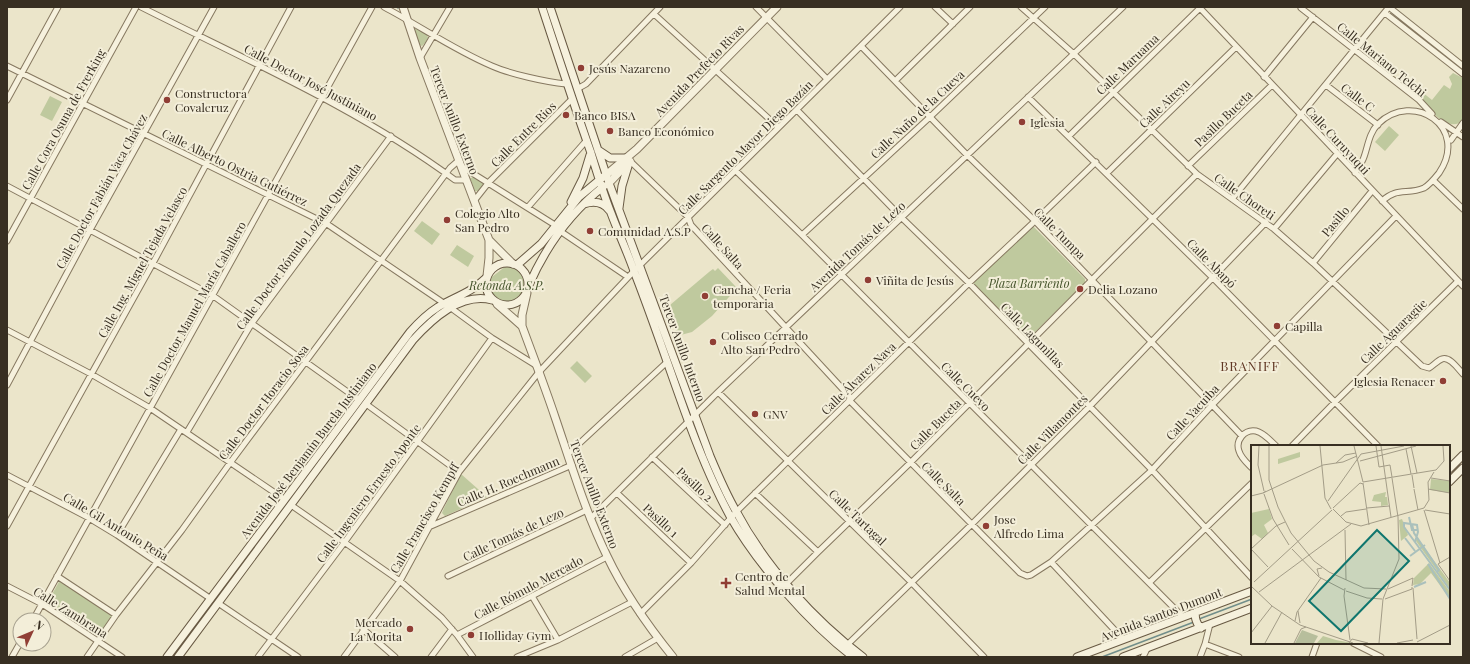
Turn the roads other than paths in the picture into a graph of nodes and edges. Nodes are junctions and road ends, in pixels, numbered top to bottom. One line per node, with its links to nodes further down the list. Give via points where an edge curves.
1 (58, 7): 43 (street)
2 (136, 7): 57 (street, Calle Cora Osuna de Frerking)
3 (142, 7): 30 (street, Calle Doctor José Justiniano)
4 (214, 7): 30 (street, Calle Doctor Fabián Vaca Chávez)
5 (291, 7): 40 (street, Calle Ing. Miguel Tejada Velasco)
6 (372, 7): 54 (street, Calle Doctor Manuel María Caballero)
7 (384, 7): 28 (street)
8 (403, 7): 28 (main road, Tercer Anillo Externo)
9 (450, 7): 31 (street)
10 (660, 7): 24 (street)
11 (756, 7): 26 (street)
12 (777, 7): 26 (main road, Avenida Prefecto Rivas)
13 (900, 7): 33 (street, Calle Sargento Mayor Diego Bazán)
14 (935, 7): 29 (street)
15 (970, 7): 29 (street)
16 (1021, 7): 27 (street, Calle Choreti)
17 (1045, 7): 27 (street, Calle Nuño de la Cueva)
18 (1124, 7): 37 (street, Avenida Tomás de Lezo)
19 (1389, 7): 23 (street); 41 (street)
20 (545, 8): 32 (main road, Tercer Anillo Interno); 35 (main road, Tercer Anillo Interno, via 550,21 555,21)
21 (1199, 8): 34 (street, Calle Curuyuqui); 52 (street, Calle Maruama)
22 (1301, 8): 25 (street, Calle Mariano Telchi)
23 (1385, 13): 36 (street); 44 (street)
24 (654, 14): 42 (street); 51 (street, via 586,84)
25 (1313, 17): 36 (street, Calle Mariano Telchi); 45 (street)
26 (766, 18): 42 (main road, Avenida Prefecto Rivas); 46 (street)
27 (1033, 18): 37 (street, Calle Choreti); 60 (street, Calle Nuño de la Cueva)
28 (407, 19): 31 (street); 38 (main road, Tercer Anillo Externo)
29 (953, 24): 47 (street)
30 (198, 36): 40 (street, Calle Doctor José Justiniano); 67 (street, Calle Doctor Fabián Vaca Chávez)
31 (434, 36): 38 (street); 48 (street, via 493,67)
32 (552, 37): 35 (main road, via 557,37); 48 (main road, Tercer Anillo Interno)
33 (861, 46): 46 (street, Calle Sargento Mayor Diego Bazán); 47 (street, Calle Tumpa)
34 (1236, 47): 45 (street, Calle Curuyuqui); 65 (street, Calle Aireyu)
35 (563, 48): 51 (main road, Tercer Anillo Interno)
36 (1355, 48): 50 (street); 61 (street, Calle Mariano Telchi, via 1419,100)
37 (1074, 54): 52 (street, Calle Choreti); 53 (street, Avenida Tomás de Lezo)
38 (420, 58): 78 (main road, Tercer Anillo Externo)
39 (7, 66): 43 (street, Calle Alberto Ostria Gutiérrez)
40 (259, 66): 54 (street, Calle Doctor José Justiniano); 79 (street, Calle Ing. Miguel Tejada Velasco)
41 (1463, 66)
42 (715, 69): 64 (street); 76 (main road, Avenida Prefecto Rivas)
43 (22, 74): 56 (street); 57 (street, Calle Alberto Ostria Gutiérrez)
44 (1463, 74)
45 (1264, 77): 49 (street, Calle Curuyuqui)
46 (827, 79): 58 (street, Calle Sargento Mayor Diego Bazán)
47 (895, 81): 60 (street, Calle Tumpa)
48 (566, 84): 55 (main road, Tercer Anillo Interno)
49 (1272, 85): 59 (street, Calle Curuyuqui); 80 (street, Pasillo Buceta)
50 (1326, 85): 59 (street); 63 (street, Calle C)
51 (577, 89): 73 (main road, Tercer Anillo Interno)
52 (1113, 92): 65 (street, Calle Choreti); 69 (street, Calle Maruama)
53 (1028, 97): 69 (street, Calle Abapó); 75 (street, Avenida Tomás de Lezo)
54 (322, 98): 68 (street, Calle Doctor José Justiniano); 96 (street, Calle Doctor Manuel María Caballero)
55 (572, 99): 72 (main road, Tercer Anillo Interno); 91 (street, Calle Entre Rios)
56 (7, 100)
57 (83, 104): 67 (street, Calle Alberto Ostria Gutiérrez); 97 (street, Calle Cora Osuna de Frerking)
58 (797, 110): 64 (street, Calle Sargento Mayor Diego Bazán); 87 (street, Calle Lagunillas)
59 (1300, 115): 74 (street, Calle Curuyuqui); 98 (street)
60 (930, 117): 75 (street, Calle Tumpa); 87 (street, Calle Nuño de la Cueva)
61 (1436, 119): 63 (street, via 1428,114 1406,111 1391,115); 66 (street); 71 (street)
62 (1463, 123): 66 (street)
63 (1378, 125): 84 (street, via 1370,137)
64 (778, 127): 81 (street, Calle Sargento Mayor Diego Bazán)
65 (1151, 130): 80 (street, Calle Choreti); 83 (street, Calle Aireyu)
66 (1457, 132): 70 (street); 71 (street)
67 (144, 133): 79 (street, Calle Alberto Ostria Gutiérrez); 116 (street, Calle Doctor Fabián Vaca Chávez)
68 (391, 136): 82 (street, Calle Doctor José Justiniano); 113 (street, Calle Doctor Rómulo Lozada Quezada)
69 (1069, 136): 77 (street, Calle Abapó)
70 (1463, 137)
71 (1451, 140): 90 (street, via 1448,160)
72 (586, 141): 73 (main road, Tercer Anillo Interno); 102 (street)
73 (594, 151): 76 (main road, via 610,158); 86 (main road, Tercer Anillo Interno); 89 (main road, Tercer Anillo Interno); 105 (main road)
74 (1337, 154): 84 (street, Calle Curuyuqui); 115 (street)
75 (967, 155): 109 (street, Avenida Tomás de Lezo); 111 (street, Calle Tumpa)
76 (628, 161): 86 (main road, Avenida Prefecto Rivas); 92 (main road, Avenida Prefecto Rivas); 104 (main road); 107 (street, Calle Salta)
77 (1096, 162): 83 (street, Calle Abapó); 111 (street, Calle Álvarez Nava)
78 (459, 163): 82 (street, Calle Doctor Horacio Sosa); 88 (main road, Tercer Anillo Externo); 91 (street)
79 (207, 166): 96 (street, Calle Alberto Ostria Gutiérrez); 122 (street, Calle Ing. Miguel Tejada Velasco)
80 (1188, 166): 85 (street, Calle Choreti)
81 (735, 170): 107 (street, Calle Sargento Mayor Diego Bazán); 118 (street, Calle Cuevo)
82 (446, 173): 88 (street, Calle Doctor José Justiniano, via 455,180); 121 (street, Calle Doctor Horacio Sosa)
83 (1108, 173): 110 (street, Calle Abapó)
84 (1355, 173): 95 (street, Calle Curuyuqui)
85 (1197, 174): 98 (street, Calle Choreti); 110 (street, Calle Buceta)
86 (606, 175): 89 (main road, Avenida Prefecto Rivas); 92 (main road, Tercer Anillo Interno)
87 (864, 178): 109 (street, Calle Lagunillas); 118 (street, Calle Nuño de la Cueva)
88 (466, 180): 99 (main road, Tercer Anillo Externo)
89 (600, 180): 94 (main road, Tercer Anillo Interno); 105 (main road, Avenida Prefecto Rivas, via 579,197)
90 (1433, 180): 100 (street, via 1425,187 1392,193); 103 (street)
91 (489, 182): 99 (street, Calle Entre Rios); 102 (street)
92 (609, 183): 94 (main road, Avenida Prefecto Rivas); 104 (main road, Tercer Anillo Interno)
93 (7, 186): 97 (street)
94 (602, 188): 101 (main road, Avenida Prefecto Rivas); 106 (main road, Tercer Anillo Interno)
95 (1372, 191): 100 (street, Calle Curuyuqui); 123 (street, Pasillo)
96 (268, 195): 113 (street, Calle Alberto Ostria Gutiérrez); 137 (street, Calle Doctor Manuel María Caballero)
97 (31, 198): 116 (street); 120 (street, Calle Cora Osuna de Frerking)
98 (1232, 199): 112 (street, Calle Choreti)
99 (474, 201): 119 (main road, Tercer Anillo Externo)
100 (1382, 202): 108 (street, Calle Curuyuqui)
101 (584, 204): 106 (main road, via 596,202); 117 (main road, Avenida Prefecto Rivas)
102 (528, 207): 114 (street)
103 (1463, 209)
104 (619, 210): 125 (main road, Tercer Anillo Interno)
105 (566, 212): 114 (main road, Avenida Prefecto Rivas)
106 (610, 212): 126 (main road, Tercer Anillo Interno)
107 (688, 216): 125 (street, Calle Sargento Mayor Diego Bazán); 145 (street, Calle Salta, via 691,225)
108 (1396, 216): 132 (street, Calle Curuyuqui); 133 (street, Calle Yacuiba)
109 (902, 218): 127 (street, Avenida Tomás de Lezo); 134 (street, Calle Lagunillas)
110 (1153, 219): 130 (street, Calle Abapó); 131 (street, Calle Buceta)
111 (1035, 221): 131 (street, Calle Tumpa); 134 (street, Calle Álvarez Nava)
112 (1266, 222): 115 (street, Calle Choreti); 130 (street, Calle Villamontes)
113 (326, 224): 121 (street, Calle Alberto Ostria Gutiérrez); 143 (street, Calle Doctor Rómulo Lozada Quezada)
114 (555, 225): 124 (main road, Avenida Prefecto Rivas, via 533,252)
115 (1274, 229): 123 (street, Calle Choreti)
116 (90, 230): 122 (street); 149 (street, Calle Doctor Fabián Vaca Chávez)
117 (560, 231): 129 (street); 136 (main road, Avenida Prefecto Rivas, via 542,259)
118 (802, 235): 127 (street, Calle Cuevo)
119 (489, 240): 124 (main road, Tercer Anillo Externo); 128 (main road, Tercer Anillo Externo)
120 (7, 241)
121 (381, 261): 139 (street, Calle Alberto Ostria Gutiérrez); 156 (street, Calle Doctor Horacio Sosa)
122 (153, 263): 137 (street); 159 (street, Calle Ing. Miguel Tejada Velasco)
123 (1313, 263): 133 (street, Calle Choreti)
124 (515, 264): 128 (main road, via 501,264); 136 (main road, via 526,274)
125 (640, 264): 126 (street, Calle Sargento Mayor Diego Bazán); 142 (main road, Tercer Anillo Interno)
126 (634, 270): 129 (street, Calle Sargento Mayor Diego Bazán); 140 (main road, Tercer Anillo Interno)
127 (840, 274): 145 (street, Avenida Tomás de Lezo); 153 (street, Calle Cuevo)
128 (487, 277): 138 (main road, via 485,286); 139 (main road, Avenida José Benjamín Burela Justiniano, via 469,291)
129 (628, 277): 158 (street, Calle Sargento Mayor Diego Bazán)
130 (1214, 278): 150 (street, Calle Villamontes); 151 (street, Calle Abapó)
131 (1092, 280): 150 (street, Calle Tumpa); 154 (street, Calle Buceta)
132 (1458, 281): 135 (street, Calle Curuyuqui); 152 (street, Calle Aguaragüe)
133 (1332, 282): 151 (street, Calle Yacuiba); 152 (street, Calle Choreti)
134 (969, 283): 153 (street, Calle Álvarez Nava); 154 (street, Calle Lagunillas)
135 (1463, 286)
136 (527, 290): 138 (main road, via 523,299 511,306); 144 (main road, Tercer Anillo Externo)
137 (212, 295): 143 (street); 172 (street, Calle Doctor Manuel María Caballero)
138 (494, 302): 141 (main road, Avenida José Benjamín Burela Justiniano, via 477,298); 144 (main road, Tercer Anillo Externo)
139 (445, 304): 164 (main road, Avenida José Benjamín Burela Justiniano, via 410,332)
140 (646, 304): 142 (main road, via 654,321); 147 (main road, Tercer Anillo Interno)
141 (451, 308): 148 (street); 168 (main road, Avenida José Benjamín Burela Justiniano, via 432,321 414,340)
142 (661, 320): 155 (main road, Tercer Anillo Interno)
143 (252, 323): 156 (street); 176 (street, Calle Doctor Rómulo Lozada Quezada)
144 (522, 326): 158 (main road, Tercer Anillo Externo)
145 (785, 328): 162 (street, Avenida Tomás de Lezo); 163 (street, Calle Salta)
146 (7, 330): 149 (street)
147 (656, 333): 155 (main road, via 663,333); 157 (main road, Tercer Anillo Interno)
148 (492, 338): 158 (street); 180 (street, Calle Ingeniero Ernesto Aponte)
149 (30, 341): 159 (street); 161 (street, Calle Doctor Fabián Vaca Chávez)
150 (1152, 341): 170 (street, Calle Tumpa); 171 (street, Calle Villamontes)
151 (1275, 341): 166 (street, Calle Abapó); 170 (street, Calle Yacuiba)
152 (1396, 342): 160 (street, Calle Choreti, via 1422,366 1429,368 1446,359); 166 (street, Calle Aguaragüe)
153 (908, 343): 163 (street, Calle Álvarez Nava); 167 (street, Calle Cuevo)
154 (1028, 343): 167 (street, Calle Buceta); 171 (street, Calle Lagunillas)
155 (674, 355): 165 (main road, Tercer Anillo Interno)
156 (306, 362): 164 (street); 190 (street, Calle Doctor Horacio Sosa)
157 (667, 362): 169 (main road, Tercer Anillo Interno); 185 (street)
158 (538, 369): 185 (main road, Tercer Anillo Externo); 198 (street, Calle Francisco Kempff)
159 (91, 374): 172 (street); 202 (street, Calle Ing. Miguel Tejada Velasco)
160 (1463, 374)
161 (7, 384)
162 (718, 392): 173 (street, Avenida Tomás de Lezo); 189 (street, Calle Tartagal)
163 (850, 399): 189 (street, Calle Álvarez Nava); 191 (street, Calle Salta)
164 (359, 400): 184 (main road, Avenida José Benjamín Burela Justiniano)
165 (690, 400): 169 (main road, via 687,404); 173 (main road, Tercer Anillo Interno)
166 (1335, 402): 182 (street, Calle Aguaragüe); 183 (street, Calle Abapó)
167 (969, 403): 191 (street, Calle Buceta); 192 (street, Calle Cuevo)
168 (366, 404): 180 (street); 187 (main road, Avenida José Benjamín Burela Justiniano)
169 (682, 404): 174 (main road, Tercer Anillo Interno)
170 (1213, 404): 178 (street, Calle Tumpa); 197 (street, Calle Yacuiba)
171 (1090, 406): 192 (street, Calle Villamontes); 197 (street, Calle Lagunillas)
172 (150, 408): 175 (street); 209 (street, Calle Doctor Manuel María Caballero)
173 (695, 414): 174 (street, Avenida Tomás de Lezo); 177 (main road, Tercer Anillo Interno)
174 (688, 421): 179 (main road, Tercer Anillo Interno); 188 (street, Avenida Tomás de Lezo)
175 (181, 429): 176 (street); 218 (street)
176 (187, 432): 190 (street)
177 (703, 435): 179 (main road, via 697,435); 208 (main road, Tercer Anillo Interno)
178 (1242, 436): 181 (street, via 1257,431); 194 (street, via 1239,441 1239,452)
179 (695, 438): 208 (main road, Tercer Anillo Interno, via 704,461)
180 (418, 442): 198 (street); 219 (street, Calle Ingeniero Ernesto Aponte)
181 (1275, 445)
182 (1293, 445)
183 (1377, 445)
184 (320, 451): 187 (main road); 205 (main road, Avenida José Benjamín Burela Justiniano)
185 (568, 454): 193 (main road, Tercer Anillo Externo)
186 (1463, 455): 195 (main road)
187 (327, 456): 206 (main road, Avenida José Benjamín Burela Justiniano)
188 (652, 457): 203 (street, Avenida Tomás de Lezo); 212 (street, Pasillo 2)
189 (788, 462): 204 (street, Calle Álvarez Nava); 211 (street, Calle Tartagal)
190 (230, 463): 205 (street); 222 (street, Calle Doctor Horacio Sosa)
191 (910, 463): 211 (street, Calle Buceta); 213 (street, Calle Salta)
192 (1031, 464): 213 (street, Calle Villamontes); 214 (street, Calle Cuevo)
193 (572, 465): 207 (main road, Tercer Anillo Externo); 216 (street, Calle H. Roechmann)
194 (1251, 467)
195 (1450, 468)
196 (1463, 468): 200 (main road)
197 (1152, 470): 214 (street, Calle Yacuiba); 217 (street, Calle Lagunillas)
198 (460, 472): 216 (street, Calle Francisco Kempff)
199 (7, 475): 202 (street, Calle Gil Antonio Peña)
200 (1450, 481)
201 (1251, 485): 217 (street)
202 (29, 487): 209 (street, Calle Gil Antonio Peña); 215 (street, Calle Ing. Miguel Tejada Velasco)
203 (617, 493): 210 (street, Avenida Tomás de Lezo); 224 (street, Pasillo 1)
204 (755, 493): 208 (street, Calle Álvarez Nava); 220 (street)
205 (284, 499): 236 (main road, Avenida José Benjamín Burela Justiniano)
206 (291, 505): 219 (street); 238 (main road, Avenida José Benjamín Burela Justiniano)
207 (587, 510): 210 (main road, Tercer Anillo Externo); 226 (street, Calle Tomás de Lezo)
208 (733, 514): 212 (street, Calle Álvarez Nava); 232 (main road, Tercer Anillo Interno); 246 (main road, Tercer Anillo Interno, via 767,570)
209 (89, 518): 218 (street, Calle Gil Antonio Peña); 225 (street, Calle Doctor Manuel María Caballero)
210 (590, 519): 221 (main road, Tercer Anillo Externo)
211 (849, 522): 220 (street, Calle Buceta); 230 (street, Calle Tartagal)
212 (725, 525): 224 (street, Calle Álvarez Nava)
213 (971, 525): 227 (street, Calle Salta, via 1020,573); 230 (street, Calle Villamontes)
214 (1091, 525): 223 (street, Calle Yacuiba); 231 (street, Calle Cuevo)
215 (7, 526)
216 (431, 526): 229 (street, Calle Francisco Kempff)
217 (1206, 528): 228 (street, Calle Lagunillas); 231 (street)
218 (117, 535): 222 (street, Calle Gil Antonio Peña)
219 (344, 543): 229 (street); 254 (street, Calle Ingeniero Ernesto Aponte)
220 (818, 552): 232 (street, Calle Buceta)
221 (607, 557): 235 (street, Calle Rómulo Mercado); 237 (main road, Tercer Anillo Externo)
222 (158, 562): 236 (street, Calle Gil Antonio Peña); 243 (street, Calle Doctor Horacio Sosa)
223 (1051, 562): 227 (street, Calle Yacuiba); 255 (street)
224 (691, 563): 242 (street, Calle Álvarez Nava)
225 (57, 576): 239 (street, Calle Doctor Manuel María Caballero); 243 (street)
226 (448, 576)
227 (1027, 576)
228 (1251, 577)
229 (400, 581): 249 (street, Calle Francisco Kempff); 250 (street, via 433,609)
230 (911, 582): 262 (street, Calle Villamontes); 280 (street, Calle Tartagal)
231 (1150, 582): 245 (street, Calle Cuevo)
232 (786, 584): 251 (main road, Tercer Anillo Interno)
233 (7, 586): 239 (street, Calle Zambrana)
234 (1251, 591): 244 (main road, Avenida Santos Dumont)
235 (532, 596): 252 (street, Calle Rómulo Mercado); 256 (street)
236 (211, 598): 267 (main road, Avenida José Benjamín Burela Justiniano)
237 (632, 602): 242 (main road, Tercer Anillo Externo); 256 (street)
238 (218, 603): 254 (street); 268 (main road, Avenida José Benjamín Burela Justiniano)
239 (42, 604): 241 (street, Calle Doctor Manuel María Caballero); 258 (street, Calle Zambrana)
240 (1251, 608): 247 (main road)
241 (38, 612)
242 (640, 614): 253 (main road, Tercer Anillo Externo)
243 (116, 615): 258 (street, Calle Doctor Horacio Sosa)
244 (1195, 615): 245 (main road, Avenida Santos Dumont); 248 (main road)
245 (1183, 617): 255 (main road, Avenida Santos Dumont)
246 (816, 623): 251 (main road, via 827,632); 257 (main road, Tercer Anillo Interno)
247 (1210, 624): 248 (main road); 259 (street)
248 (1199, 626): 263 (main road)
249 (363, 629): 271 (street, Calle Francisco Kempff); 272 (street)
250 (452, 630): 252 (street); 273 (street)
251 (832, 630): 262 (main road, Tercer Anillo Interno)
252 (458, 635): 274 (street)
253 (658, 638): 276 (street); 277 (main road, Tercer Anillo Externo)
254 (271, 639): 269 (street, Calle Ingeniero Ernesto Aponte); 270 (street)
255 (1123, 639): 281 (main road, Avenida Santos Dumont)
256 (558, 640): 275 (street)
257 (832, 640): 262 (main road, via 836,637); 278 (main road, Tercer Anillo Interno)
258 (99, 641): 265 (street, Calle Doctor Horacio Sosa); 266 (street, Calle Zambrana)
259 (1206, 644): 284 (street); 285 (street)
260 (1317, 644): 286 (street)
261 (1354, 644): 264 (street)
262 (847, 645): 279 (main road, Tercer Anillo Interno)
263 (1148, 648): 282 (main road); 283 (street)
264 (1370, 655): 287 (street)
265 (87, 657)
266 (122, 657)
267 (167, 657)
268 (178, 657)
269 (258, 657)
270 (298, 657)
271 (344, 657)
272 (395, 657)
273 (431, 657)
274 (473, 657)
275 (517, 657)
276 (624, 657)
277 (673, 657)
278 (853, 657)
279 (863, 657)
280 (984, 657)
281 (1077, 657)
282 (1123, 657)
283 (1143, 657)
284 (1200, 657)
285 (1238, 657)
286 (1312, 657)
287 (1381, 657)

